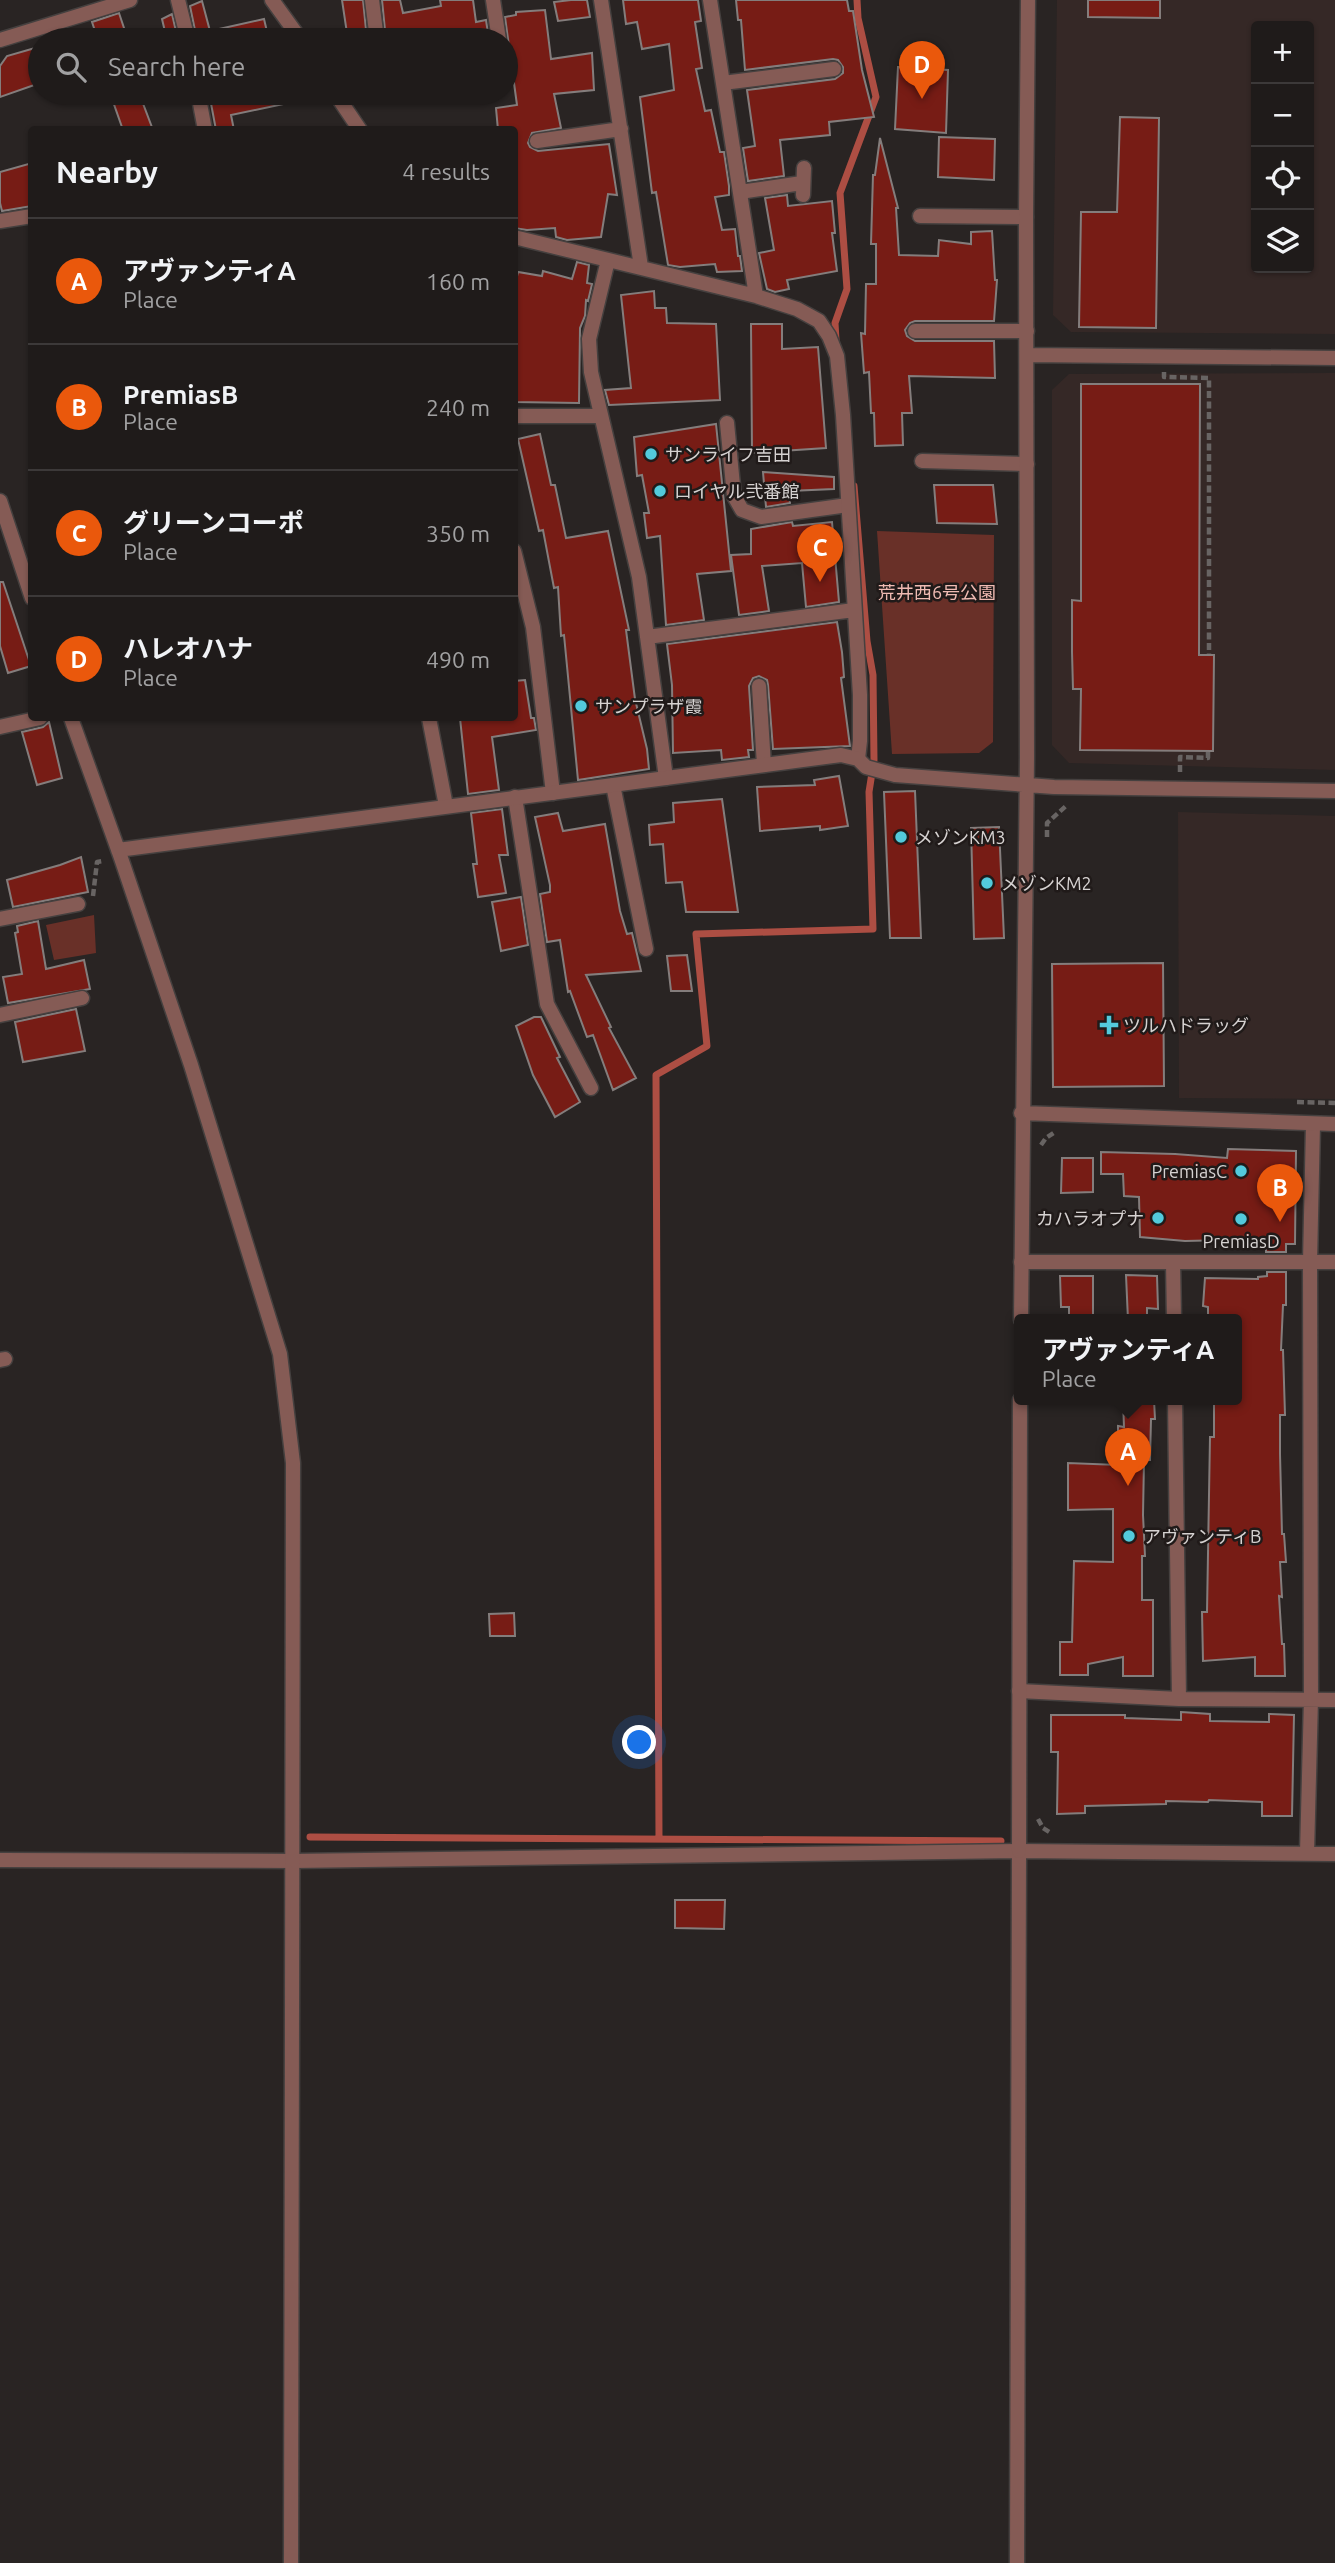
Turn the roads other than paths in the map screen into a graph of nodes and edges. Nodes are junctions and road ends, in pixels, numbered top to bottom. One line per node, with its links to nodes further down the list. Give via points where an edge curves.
1 (130, 0): 9 (street)
2 (177, 0): 10 (street)
3 (372, 0): 12 (street)
4 (493, 0): 13 (street)
5 (601, 0): 22 (street)
6 (710, 0): 17 (street)
7 (1028, 0): 28 (street)
8 (275, 1): 11 (street)
9 (39, 28)
10 (185, 28)
11 (293, 28)
12 (376, 28)
13 (497, 28)
14 (28, 31): 15 (street)
15 (0, 40)
16 (834, 69): 17 (street)
17 (723, 83): 25 (street)
18 (200, 105): 20 (street)
19 (343, 105): 21 (street)
20 (204, 126)
21 (357, 126)
22 (621, 129): 23 (street); 32 (street)
23 (537, 141)
24 (803, 182): 25 (street)
25 (740, 192): 33 (street)
26 (919, 216): 28 (street)
27 (28, 217): 29 (street)
28 (1026, 217): 35 (street)
29 (0, 221)
30 (518, 238): 31 (street)
31 (608, 260): 32 (street); 39 (street, via 589,339)
32 (641, 267): 33 (street)
33 (756, 296): 44 (street, via 819,321 829,336 837,356)
34 (915, 331): 35 (street)
35 (1027, 331): 36 (street)
36 (1027, 355): 37 (street); 42 (street)
37 (1335, 358)
38 (518, 416): 39 (street)
39 (601, 416): 48 (street)
40 (727, 423): 44 (street, via 734,496 742,510 761,517)
41 (922, 461): 42 (street)
42 (1027, 464): 57 (street)
43 (0, 501): 46 (street)
44 (848, 505): 47 (street)
45 (518, 566): 60 (street, via 533,628)
46 (28, 586)
47 (854, 610): 48 (street); 54 (street)
48 (648, 637): 56 (street)
49 (759, 686): 55 (street)
50 (28, 721): 53 (street)
51 (72, 721): 63 (street)
52 (430, 721): 62 (street)
53 (0, 727)
54 (862, 763): 55 (street, via 841,755); 57 (street, via 882,772)
55 (764, 765): 56 (street)
56 (666, 778): 58 (street)
57 (1026, 784): 59 (street); 70 (street)
58 (613, 785): 60 (street); 66 (street)
59 (1335, 791)
60 (553, 793): 61 (street)
61 (515, 797): 62 (street); 69 (street, via 547,1004)
62 (446, 806): 63 (street)
63 (120, 854): 89 (street, via 280,1354 293,1463)
64 (78, 904): 65 (street)
65 (0, 919)
66 (646, 949)
67 (82, 998): 68 (street)
68 (0, 1014)
69 (591, 1088)
70 (1021, 1113): 72 (street); 73 (street)
71 (1335, 1124): 72 (street)
72 (1313, 1125): 75 (street)
73 (1021, 1262): 74 (street); 77 (street)
74 (1173, 1262): 75 (street); 78 (street)
75 (1310, 1262): 76 (street); 83 (street)
76 (1335, 1262)
77 (1021, 1314)
78 (1174, 1314)
79 (1020, 1405): 81 (street)
80 (1175, 1405): 82 (street)
81 (1019, 1691): 82 (street); 85 (street)
82 (1179, 1699): 83 (street)
83 (1311, 1699): 84 (street); 86 (street)
84 (1335, 1700)
85 (1019, 1851): 86 (street); 89 (street); 91 (street)
86 (1307, 1853): 87 (street)
87 (1335, 1854)
88 (0, 1860): 89 (street)
89 (293, 1861): 90 (street)
90 (291, 2563)
91 (1017, 2563)

